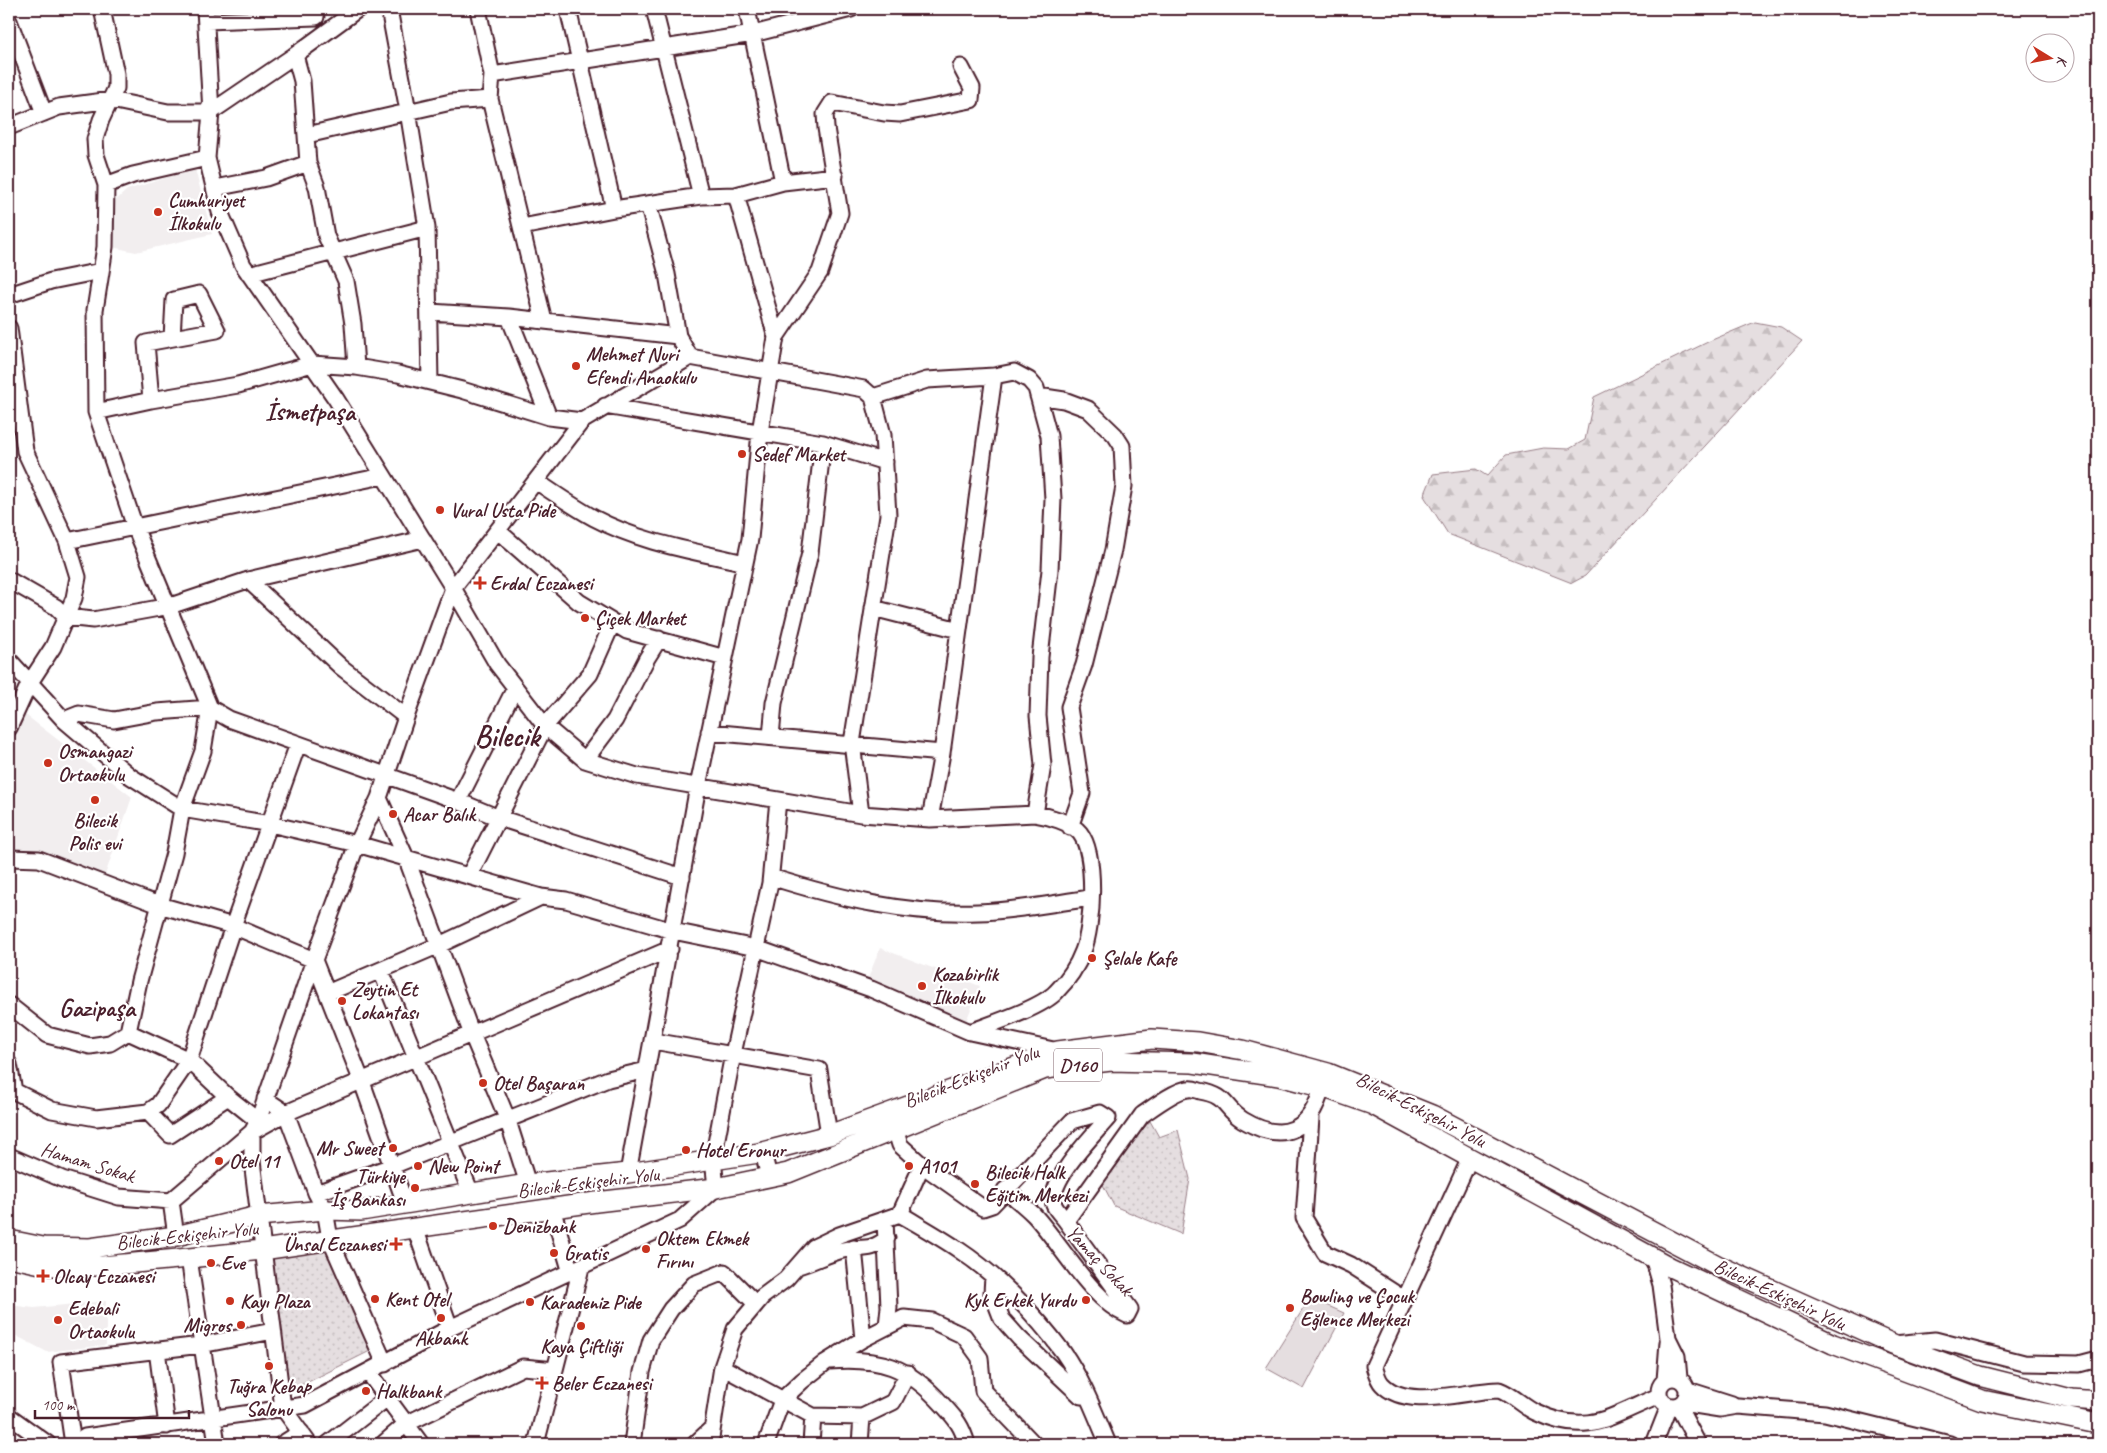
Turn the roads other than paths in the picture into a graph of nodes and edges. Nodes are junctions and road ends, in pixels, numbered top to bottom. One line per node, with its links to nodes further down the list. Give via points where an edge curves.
1 (102, 9): 20 (street, via 116,74 116,88)
2 (358, 9): 13 (street)
3 (389, 9): 21 (street)
4 (478, 9): 18 (street)
5 (568, 9): 16 (street)
6 (654, 9): 14 (street)
7 (747, 9): 12 (street)
8 (851, 9): 12 (street)
9 (315, 13): 10 (street); 13 (street)
10 (206, 15): 22 (street)
11 (10, 27): 23 (street)
12 (753, 34): 14 (street); 29 (street)
13 (317, 39): 15 (street)
14 (664, 50): 16 (street); 33 (street)
15 (295, 55): 22 (street); 25 (street, via 302,81)
16 (581, 62): 18 (street); 35 (street)
17 (961, 67): 28 (street, via 972,88 971,100 900,114 832,103 825,114)
18 (492, 75): 19 (street)
19 (490, 99): 21 (street, via 451,102); 36 (street)
20 (111, 100): 22 (street, via 168,112); 23 (street, via 60,106); 30 (street, via 95,140)
21 (408, 111): 25 (street); 37 (street)
22 (211, 112): 26 (street)
23 (44, 113): 24 (street)
24 (9, 127)
25 (307, 135): 27 (street)
26 (207, 158): 30 (street, via 133,175); 31 (street)
27 (308, 163): 31 (street, via 266,178); 38 (street, via 317,187 326,236)
28 (835, 176): 29 (street); 47 (street, via 840,213 820,272)
29 (784, 182): 32 (street)
30 (106, 185): 39 (street)
31 (214, 188): 40 (street, via 220,212)
32 (736, 194): 33 (street); 47 (street)
33 (701, 196): 34 (street)
34 (648, 204): 35 (street); 46 (street, via 667,274)
35 (614, 209): 36 (street)
36 (522, 227): 44 (street)
37 (427, 228): 38 (street); 42 (street)
38 (334, 251): 40 (street); 51 (street, via 346,281)
39 (101, 271): 41 (street, via 51,281); 59 (street, via 95,310)
40 (249, 274): 50 (street)
41 (9, 295)
42 (430, 312): 43 (street); 54 (street)
43 (509, 317): 44 (street); 60 (street)
44 (544, 321): 46 (street)
45 (9, 328): 70 (street, via 25,451)
46 (678, 336): 49 (street)
47 (776, 337): 52 (street)
48 (172, 338): 57 (street, via 146,344)
49 (690, 357): 52 (street); 58 (street)
50 (312, 364): 51 (street); 57 (street, via 238,385); 65 (street)
51 (356, 367): 54 (street)
52 (771, 373): 56 (street, via 864,389); 62 (street)
53 (994, 376): 55 (street, via 1014,372 1029,380); 56 (street, via 927,380); 79 (street)
54 (430, 381): 60 (street)
55 (1038, 396): 103 (street, via 1049,436 1053,499 1050,570 1040,657 1038,716 1043,765); 107 (street, via 1064,400 1088,410 1122,446 1124,486 1113,550 1084,665 1069,707 1082,793)
56 (873, 397): 64 (street, via 883,435)
57 (151, 400): 59 (street)
58 (605, 406): 61 (street); 62 (street)
59 (96, 412): 67 (street)
60 (549, 417): 61 (street)
61 (582, 421): 66 (street)
62 (760, 432): 63 (street); 71 (street)
63 (823, 444): 64 (street); 91 (street, via 810,553 774,703)
64 (885, 462): 76 (street, via 888,515)
65 (384, 476): 67 (street); 69 (street)
66 (536, 481): 68 (street); 71 (street, via 588,515 629,533 669,546)
67 (135, 527): 70 (street); 75 (street)
68 (498, 531): 74 (street); 78 (street, via 578,602)
69 (423, 540): 73 (street); 74 (street)
70 (67, 541): 77 (street, via 78,577)
71 (745, 563): 81 (street)
72 (9, 580): 77 (street, via 56,607)
73 (248, 580): 75 (street); 86 (street, via 342,667)
74 (453, 588): 84 (street, via 497,664); 86 (street)
75 (170, 606): 77 (street, via 93,620); 85 (street)
76 (873, 608): 79 (street); 93 (street)
77 (66, 617): 83 (street, via 53,648)
78 (613, 622): 80 (street, via 627,631); 88 (street, via 590,674)
79 (959, 630): 94 (street)
80 (659, 640): 81 (street); 95 (street, via 615,720)
81 (725, 658): 90 (street)
82 (9, 660): 83 (street)
83 (29, 684): 87 (street); 89 (street)
84 (515, 688): 88 (street); 100 (street)
85 (210, 708): 87 (street, via 156,712 114,720 79,714); 92 (street, via 229,719); 101 (street, via 204,751)
86 (406, 717): 96 (street)
87 (64, 720): 101 (street, via 130,776)
88 (545, 726): 95 (street); 104 (street)
89 (9, 728)
90 (710, 732): 91 (street); 97 (street)
91 (772, 737): 93 (street)
92 (298, 744): 96 (street); 106 (street)
93 (852, 744): 94 (street); 102 (street)
94 (942, 753): 105 (street)
95 (586, 760): 97 (street, via 637,776)
96 (386, 776): 98 (street); 100 (street)
97 (698, 786): 99 (street); 112 (street)
98 (379, 798): 108 (street); 110 (street)
99 (778, 800): 102 (street); 113 (street)
100 (458, 801): 104 (street)
101 (182, 809): 106 (street); 116 (street)
102 (861, 814): 105 (street)
103 (1035, 814): 105 (street); 107 (street, via 1052,816)
104 (499, 818): 111 (street); 112 (street)
105 (930, 819)
106 (270, 824): 108 (street); 117 (street)
107 (1070, 827): 115 (street, via 1079,832 1090,855)
108 (357, 844): 110 (street); 122 (street)
109 (9, 858): 116 (street, via 39,859)
110 (407, 860): 111 (street); 119 (street)
111 (469, 876): 114 (street)
112 (682, 877): 118 (street)
113 (771, 877): 115 (street, via 824,894 892,907 939,911 977,912); 120 (street)
114 (541, 897): 118 (street, via 566,900); 119 (street)
115 (1091, 898): 128 (street, via 1084,950 1073,973 1054,994 1012,1017)
116 (159, 905): 117 (street); 126 (street)
117 (233, 926): 122 (street); 133 (street)
118 (673, 931): 120 (street); 121 (street)
119 (437, 946): 123 (street); 127 (street)
120 (756, 948): 128 (street, via 871,989); 131 (street)
121 (670, 949): 127 (street); 129 (street)
122 (314, 960): 124 (street); 139 (street)
123 (381, 971): 124 (street); 132 (street)
124 (327, 993): 136 (street)
125 (9, 1005): 126 (street, via 47,1035 90,1046 110,1043)
126 (128, 1032): 133 (street)
127 (470, 1032): 132 (street); 142 (street)
128 (970, 1032): 130 (street)
129 (652, 1041): 131 (street); 135 (street)
130 (1058, 1051): 146 (main road, Bilecik-Eskişehir Yolu / D160); 188 (main road, Bilecik-Eskişehir Yolu / D160, via 1152,1039 1180,1041 1243,1050 1328,1073 1432,1115 1717,1265)
131 (733, 1054): 146 (street, via 819,1070); 151 (street)
132 (416, 1057): 136 (street); 147 (street)
133 (189, 1060): 138 (street); 140 (street, via 158,1106)
134 (9, 1064): 140 (street, via 14,1091 52,1110 96,1118)
135 (647, 1070): 142 (street, via 608,1079); 154 (street)
136 (362, 1082): 141 (street); 153 (street)
137 (1322, 1087): 143 (street); 145 (main road, Bilecik-Eskişehir Yolu / D160, via 1279,1076 1193,1063 1111,1061 1045,1069); 150 (main road, Bilecik-Eskişehir Yolu / D160, via 1373,1106)
138 (228, 1097): 140 (street, via 170,1135); 144 (street)
139 (265, 1099): 141 (street); 144 (street)
140 (148, 1112)
141 (286, 1113): 144 (street); 159 (street)
142 (507, 1118): 147 (street); 156 (street)
143 (1311, 1118): 168 (street, via 1287,1132 1261,1129 1241,1119 1217,1094 1188,1088 1142,1115); 182 (street, via 1304,1218 1325,1253 1351,1265)
144 (255, 1127): 161 (street); 166 (street, via 252,1161)
145 (895, 1129): 152 (street, via 900,1145); 155 (main road, Bilecik-Eskişehir Yolu / D160, via 788,1173)
146 (829, 1135): 148 (main road, Bilecik-Eskişehir Yolu / D160)
147 (450, 1142): 153 (street); 160 (street)
148 (764, 1152): 151 (main road, Bilecik-Eskişehir Yolu / D160); 155 (street)
149 (9, 1156): 161 (street, Hamam Sokak, via 62,1179 119,1196)
150 (1470, 1158): 178 (main road, Bilecik-Eskişehir Yolu / D160); 182 (street)
151 (713, 1159): 154 (main road, Bilecik-Eskişehir Yolu / D160); 157 (street)
152 (922, 1165): 158 (street, via 983,1208 992,1205); 165 (street)
153 (392, 1166): 159 (street); 162 (street)
154 (628, 1173): 156 (main road, Bilecik-Eskişehir Yolu / D160)
155 (769, 1177): 157 (main road, Bilecik-Eskişehir Yolu / D160)
156 (528, 1184): 160 (main road, Bilecik-Eskişehir Yolu / D160)
157 (716, 1188): 163 (main road, Bilecik-Eskişehir Yolu / D160); 180 (street, via 680,1220)
158 (1005, 1190): 168 (street, via 1072,1121 1100,1113 1108,1118 1070,1164 1055,1188 1054,1206); 168 (street, Yamaç Sokak, via 1034,1215 1086,1280 1116,1311 1127,1315 1130,1309)
159 (316, 1193): 164 (street)
160 (471, 1193): 162 (main road, Bilecik-Eskişehir Yolu / D160)
161 (171, 1201): 170 (street)
162 (406, 1203): 164 (main road, Bilecik-Eskişehir Yolu / D160, via 361,1211)
163 (552, 1208): 169 (main road, Bilecik-Eskişehir Yolu / D160); 180 (street)
164 (325, 1210): 166 (main road, Bilecik-Eskişehir Yolu / D160); 172 (street)
165 (900, 1214): 167 (street); 181 (street, via 959,1250)
166 (258, 1216): 170 (main road, Bilecik-Eskişehir Yolu / D160); 175 (street)
167 (885, 1220): 171 (street); 179 (street, via 814,1247)
168 (1066, 1221)
169 (415, 1228): 172 (main road, Bilecik-Eskişehir Yolu / D160); 185 (street)
170 (176, 1236): 173 (main road, Bilecik-Eskişehir Yolu / D160, via 90,1248 43,1247)
171 (887, 1238): 174 (street, via 878,1246 865,1250); 184 (street, via 889,1307)
172 (330, 1239): 175 (main road, Bilecik-Eskişehir Yolu / D160); 193 (street)
173 (9, 1240)
174 (854, 1248): 179 (street); 187 (street)
175 (262, 1250): 177 (main road, Bilecik-Eskişehir Yolu / D160); 186 (street)
176 (9, 1257): 177 (main road, Bilecik-Eskişehir Yolu / D160, via 50,1266 102,1266)
177 (188, 1258): 189 (street)
178 (1653, 1258): 198 (street, via 1661,1285); 209 (main road, Bilecik-Eskişehir Yolu / D160, via 1833,1344 1972,1396)
179 (798, 1266): 183 (street)
180 (576, 1270): 185 (street); 195 (street)
181 (993, 1276): 202 (street, via 1063,1352); 202 (street, via 992,1293 1002,1319 1018,1338)
182 (1404, 1299): 198 (street, via 1374,1366 1380,1382 1392,1392 1413,1398 1499,1390 1512,1394 1533,1411 1556,1421 1583,1425)
183 (756, 1304): 194 (street, via 735,1329); 223 (street, via 724,1272 694,1284 671,1309 651,1340 642,1372)
184 (886, 1326): 187 (street); 229 (street, via 904,1318 932,1321 964,1336 980,1358 983,1391)
185 (450, 1328): 193 (street)
186 (273, 1331): 189 (street); 203 (street)
187 (863, 1339): 192 (street)
188 (1894, 1344): 191 (street, via 1934,1340 2024,1363 2079,1364); 201 (main road, Bilecik-Eskişehir Yolu / D160, via 1980,1376 2071,1399)
189 (201, 1345): 190 (street); 207 (street)
190 (157, 1350): 210 (street); 216 (street, via 61,1362)
191 (2098, 1359)
192 (826, 1362): 197 (street, via 858,1359); 200 (street)
193 (385, 1364): 196 (street)
194 (722, 1367): 200 (street); 211 (street)
195 (555, 1370): 208 (street, via 523,1367); 222 (street)
196 (368, 1372): 199 (street); 203 (street, via 305,1405)
197 (908, 1373): 206 (street, via 893,1402); 228 (street, via 932,1392 962,1426)
198 (1673, 1395): 213 (street); 214 (street, via 1720,1409 1738,1406 1825,1414); 231 (street)
199 (387, 1398): 208 (street); 219 (street)
200 (782, 1400): 205 (street); 225 (street)
201 (2098, 1402)
202 (1093, 1407): 230 (street)
203 (283, 1408): 207 (street); 212 (street)
204 (9, 1416): 215 (street)
205 (813, 1416): 206 (street); 226 (street)
206 (862, 1417): 227 (street)
207 (212, 1419): 210 (street); 217 (street)
208 (406, 1424): 220 (street); 221 (street)
209 (2098, 1424)
210 (167, 1426): 216 (street, via 85,1437)
211 (710, 1437): 224 (street)
212 (305, 1438): 218 (street)
213 (1655, 1439)
214 (1916, 1440): 232 (street)
215 (48, 1444)
216 (73, 1444)
217 (217, 1444)
218 (282, 1444)
219 (328, 1444)
220 (383, 1444)
221 (420, 1444)
222 (536, 1444)
223 (632, 1444)
224 (695, 1444)
225 (766, 1444)
226 (811, 1444)
227 (860, 1444)
228 (967, 1444)
229 (1034, 1444)
230 (1108, 1444)
231 (1698, 1444)
232 (1950, 1444)

